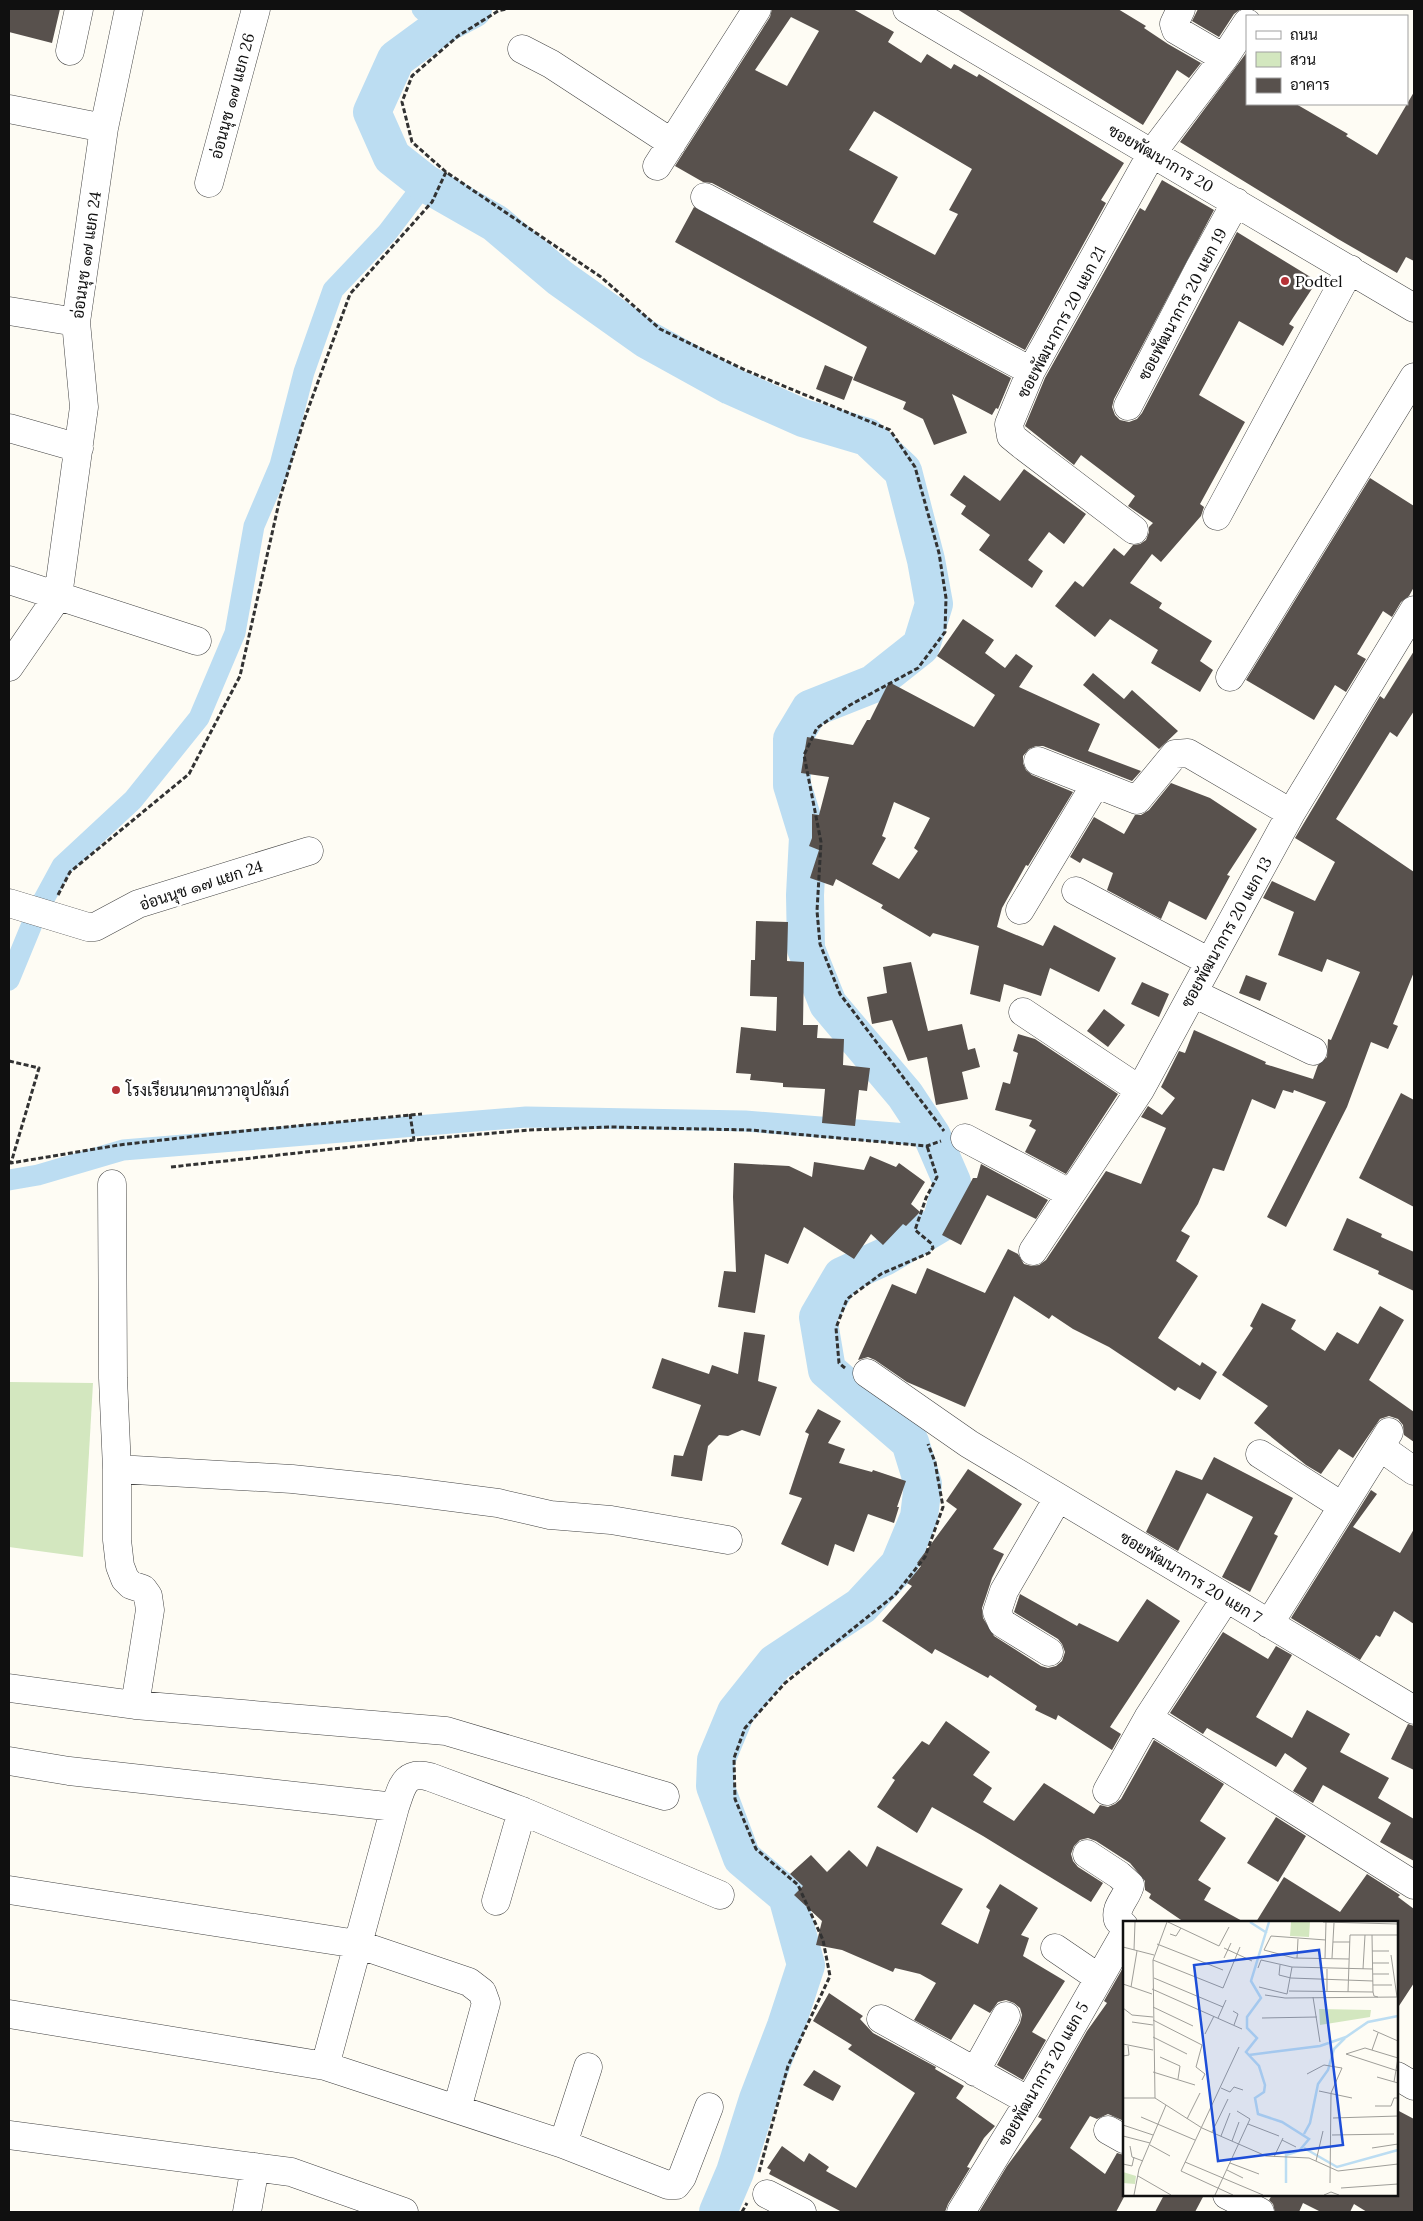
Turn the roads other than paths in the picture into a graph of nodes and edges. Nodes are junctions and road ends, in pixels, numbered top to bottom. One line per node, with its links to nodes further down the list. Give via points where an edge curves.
1 (79, 9): 9 (street)
2 (129, 9): 12 (street, อ่อนนุช ๑๗ แยก 24)
3 (256, 9): 16 (street, อ่อนนุช ๑๗ แยก 26)
4 (757, 9): 13 (street)
5 (907, 9): 14 (street, ซอยพัฒนาการ 20)
6 (1181, 9): 10 (street, via 1174,24 1176,30)
7 (1246, 25): 10 (street, ซอยพัฒนาการ 20 แยก 21)
8 (522, 49): 13 (street, via 551,64)
9 (70, 51)
10 (1224, 58): 14 (street, ซอยพัฒนาการ 20 แยก 21)
11 (9, 109): 12 (street)
12 (104, 128): 22 (street, อ่อนนุช ๑๗ แยก 24)
13 (672, 142): 15 (street)
14 (1152, 153): 18 (street, ซอยพัฒนาการ 20); 23 (street, ซอยพัฒนาการ 20 แยก 21)
15 (657, 166)
16 (209, 183)
17 (705, 197): 23 (street)
18 (1236, 202): 19 (street, ซอยพัฒนาการ 20); 25 (street, ซอยพัฒนาการ 20 แยก 19)
19 (1350, 270): 20 (street, ซอยพัฒนาการ 20); 28 (street)
20 (1414, 308)
21 (9, 311): 22 (street)
22 (76, 322): 27 (street, อ่อนนุช ๑๗ แยก 24, via 84,407)
23 (1031, 371): 29 (street, ซอยพัฒนาการ 20 แยก 21, via 1009,424 1011,436)
24 (1414, 377): 35 (street)
25 (1128, 406)
26 (9, 428): 27 (street)
27 (78, 448): 31 (street, อ่อนนุช ๑๗ แยก 24)
28 (1217, 516)
29 (1134, 530)
30 (9, 580): 31 (street)
31 (58, 596): 33 (street); 34 (street, อ่อนนุช ๑๗ แยก 24)
32 (1414, 610): 38 (street, ซอยพัฒนาการ 20 แยก 13)
33 (197, 641)
34 (9, 667)
35 (1230, 677)
36 (1038, 761): 37 (street)
37 (1095, 785): 38 (street, via 1137,800 1175,754 1188,753); 42 (street)
38 (1291, 814): 43 (street, ซอยพัฒนาการ 20 แยก 13)
39 (309, 851): 41 (street, อ่อนนุช ๑๗ แยก 24, via 138,904 96,927)
40 (1076, 891): 43 (street)
41 (9, 904)
42 (1020, 910)
43 (1210, 962): 44 (street, ซอยพัฒนาการ 20 แยก 13)
44 (1193, 993): 46 (street); 47 (street, ซอยพัฒนาการ 20 แยก 13)
45 (1023, 1012): 47 (street)
46 (1313, 1051)
47 (1140, 1090): 50 (street, ซอยพัฒนาการ 20 แยก 13)
48 (952, 1139): 50 (street)
49 (112, 1184): 54 (street)
50 (1071, 1194): 51 (street, ซอยพัฒนาการ 20 แยก 13)
51 (1033, 1251)
52 (859, 1373): 56 (street, ซอยพัฒนาการ 20 แยก 7)
53 (1260, 1454): 57 (street)
54 (117, 1469): 58 (street, via 292,1479 397,1490); 63 (street, via 120,1566 124,1579 148,1596 150,1610)
55 (1414, 1471): 57 (street, via 1384,1439)
56 (1058, 1498): 59 (street, ซอยพัฒนาการ 20 แยก 7); 61 (street, via 1004,1591 998,1612 1002,1623)
57 (1342, 1506): 60 (street)
58 (728, 1540)
59 (1226, 1598): 60 (street, ซอยพัฒนาการ 20 แยก 7); 65 (street)
60 (1269, 1624): 64 (street, ซอยพัฒนาการ 20 แยก 7)
61 (1049, 1652)
62 (9, 1688): 63 (street)
63 (135, 1705): 68 (street, via 446,1731)
64 (1414, 1710)
65 (1148, 1718): 67 (street); 72 (street)
66 (9, 1762): 69 (street)
67 (1107, 1791)
68 (664, 1796)
69 (395, 1807): 70 (street, via 406,1779 422,1775); 78 (street)
70 (522, 1811): 74 (street); 75 (street)
71 (1087, 1854): 76 (street, via 1130,1885 1117,1909 1118,1920)
72 (1414, 1885)
73 (9, 1890): 78 (street)
74 (720, 1895)
75 (496, 1901)
76 (1123, 1925)
77 (1123, 1937): 80 (street, ซอยพัฒนาการ 20 แยก 5)
78 (357, 1944): 84 (street); 91 (street, via 469,1982 482,1992 486,2003)
79 (1056, 1948): 80 (street)
80 (1099, 1978): 89 (street, ซอยพัฒนาการ 20 แยก 5)
81 (9, 2014): 84 (street)
82 (1006, 2016): 86 (street)
83 (880, 2019): 86 (street)
84 (325, 2066): 91 (street)
85 (588, 2067): 93 (street)
86 (975, 2072): 89 (street)
87 (1398, 2077): 88 (street)
88 (1414, 2086)
89 (1029, 2101): 100 (street, ซอยพัฒนาการ 20 แยก 5)
90 (709, 2107): 93 (street, via 676,2185 668,2185)
91 (457, 2109): 93 (street)
92 (9, 2135): 94 (street)
93 (563, 2144)
94 (255, 2167): 97 (street); 98 (street, via 291,2172)
95 (759, 2189): 99 (street)
96 (1230, 2196): 101 (street)
97 (247, 2212)
98 (404, 2212)
99 (802, 2212)
100 (961, 2212)
101 (1260, 2212)

